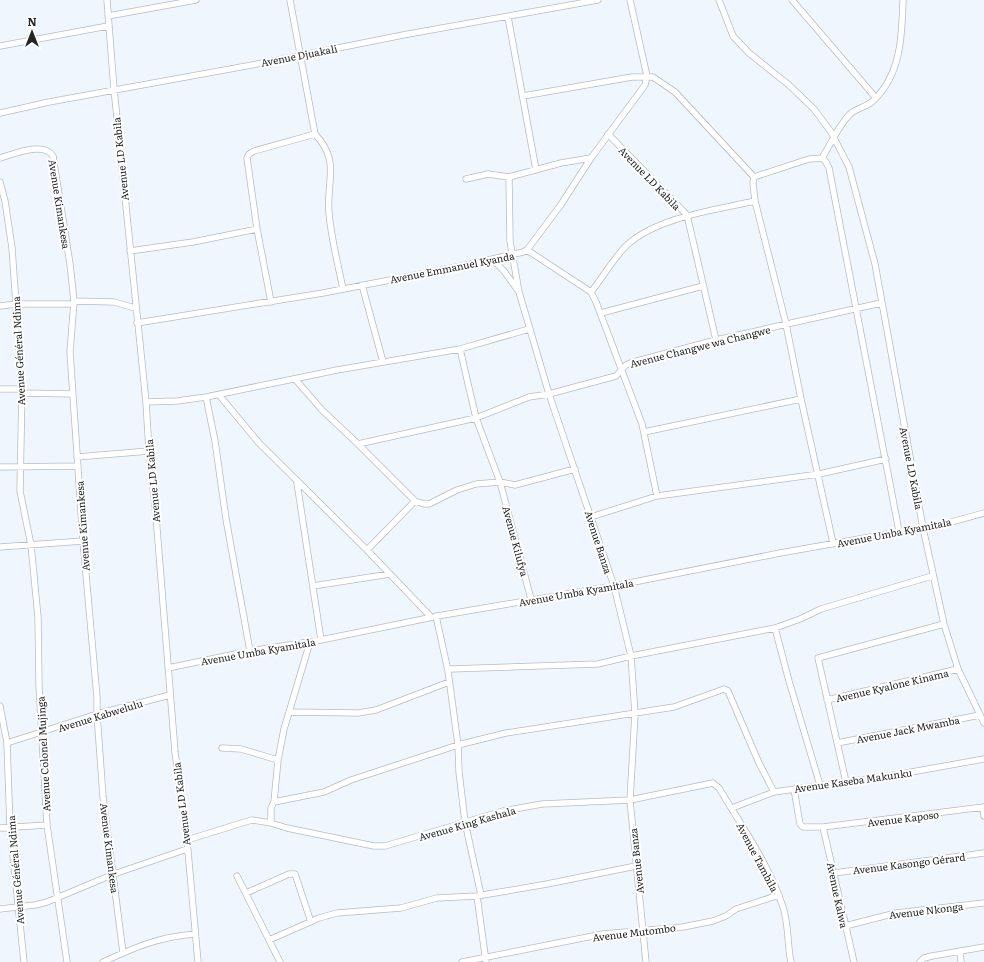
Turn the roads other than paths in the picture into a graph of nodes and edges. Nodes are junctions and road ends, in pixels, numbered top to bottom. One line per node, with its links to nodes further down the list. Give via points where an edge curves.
1 (107, 0): 9 (street, Avenue LD Kabila)
2 (196, 0): 9 (street)
3 (290, 0): 13 (street)
4 (598, 0): 10 (street, Avenue Djuakali)
5 (630, 0): 14 (street)
6 (719, 0): 21 (street, Avenue LD Kabila, via 733,36 814,109 826,123)
7 (792, 0): 17 (street)
8 (903, 0): 17 (street, via 897,64)
9 (108, 16): 11 (street, Avenue LD Kabila)
10 (508, 17): 13 (street, Avenue Djuakali, via 403,34); 16 (street)
11 (108, 26): 12 (street); 15 (street, Avenue LD Kabila)
12 (0, 46)
13 (301, 55): 15 (street, Avenue Djuakali); 19 (street)
14 (647, 76): 16 (street); 20 (street, Avenue Emmanuel Kyanda, via 645,85); 27 (street, via 660,80 675,92)
15 (114, 89): 18 (street, Avenue Djuakali); 34 (street, Avenue LD Kabila)
16 (523, 96): 25 (street)
17 (876, 98): 21 (street, via 850,114)
18 (0, 113)
19 (315, 134): 32 (street, via 249,154); 39 (street, via 325,144 330,162 329,211)
20 (608, 134): 23 (street, Avenue Emmanuel Kyanda); 31 (street, Avenue LD Kabila)
21 (834, 139): 24 (street); 44 (street, Avenue LD Kabila, via 849,167 874,264)
22 (0, 158): 42 (street, Avenue Kimankesa, via 39,149 46,149 53,156)
23 (591, 158): 25 (street); 33 (street, Avenue Emmanuel Kyanda)
24 (822, 158): 27 (street, via 809,159); 48 (street, via 829,168)
25 (536, 170): 26 (street)
26 (509, 177): 28 (street, via 488,174); 35 (street, Avenue Banza, via 509,227)
27 (754, 177): 30 (street)
28 (466, 179)
29 (0, 182): 45 (street, Avenue Général Ndima, via 12,248)
30 (755, 200): 31 (street); 51 (street)
31 (687, 215): 38 (street, Avenue LD Kabila); 41 (street, via 633,240)
32 (257, 229): 34 (street); 43 (street)
33 (527, 250): 35 (street, Avenue Emmanuel Kyanda); 41 (street)
34 (130, 251): 47 (street, Avenue LD Kabila)
35 (513, 255): 36 (street, Avenue Emmanuel Kyanda); 40 (street, Avenue Banza)
36 (493, 260): 37 (street, Avenue Emmanuel Kyanda); 40 (street)
37 (362, 285): 39 (street, Avenue Emmanuel Kyanda); 55 (street)
38 (703, 286): 49 (street); 53 (street, Avenue LD Kabila)
39 (343, 289): 43 (street, Avenue Emmanuel Kyanda)
40 (519, 292): 52 (street, Avenue Banza)
41 (591, 292): 49 (street)
42 (74, 302): 45 (street); 47 (street, via 114,302); 60 (street, Avenue Kimankesa, via 70,352)
43 (271, 302): 50 (street, Avenue Emmanuel Kyanda)
44 (881, 303): 48 (street); 83 (street, Avenue LD Kabila)
45 (16, 304): 46 (street); 59 (street, Avenue Général Ndima)
46 (0, 306)
47 (135, 308): 50 (street, Avenue LD Kabila)
48 (857, 308): 51 (street, Avenue Changwe wa Changwe); 71 (street)
49 (601, 313): 56 (street)
50 (137, 323): 65 (street, Avenue LD Kabila)
51 (786, 324): 53 (street, Avenue Changwe wa Changwe); 64 (street)
52 (529, 328): 54 (street); 61 (street, Avenue Banza)
53 (716, 340): 56 (street, Avenue Changwe wa Changwe, via 633,362)
54 (460, 348): 55 (street); 66 (street, Avenue Kilufya)
55 (383, 362): 57 (street)
56 (621, 371): 61 (street, Avenue Changwe wa Changwe, via 616,376); 67 (street)
57 (295, 379): 62 (street); 68 (street, via 322,410)
58 (0, 389): 59 (street)
59 (22, 391): 60 (street); 72 (street, Avenue Général Ndima)
60 (73, 394): 70 (street, Avenue Kimankesa)
61 (549, 394): 66 (street, Avenue Changwe wa Changwe, via 529,396); 75 (street, Avenue Banza)
62 (220, 395): 63 (street); 77 (street, via 247,430)
63 (206, 398): 65 (street, via 177,402); 100 (street)
64 (801, 399): 67 (street); 76 (street)
65 (146, 402): 69 (street, Avenue LD Kabila)
66 (476, 418): 68 (street, Avenue Changwe wa Changwe); 78 (street, Avenue Kilufya)
67 (644, 432): 79 (street)
68 (358, 444): 80 (street)
69 (149, 451): 70 (street); 102 (street, Avenue LD Kabila)
70 (77, 457): 73 (street, Avenue Kimankesa)
71 (886, 459): 76 (street); 84 (street)
72 (22, 466): 73 (street); 74 (street); 87 (street, Avenue Général Ndima, via 20,491)
73 (78, 466): 85 (street, Avenue Kimankesa)
74 (0, 467)
75 (575, 469): 78 (street, via 515,485); 82 (street, Avenue Banza)
76 (819, 474): 79 (street); 86 (street)
77 (297, 482): 89 (street); 92 (street)
78 (500, 482): 80 (street, via 476,484 429,504); 94 (street, Avenue Kilufya)
79 (657, 496): 82 (street)
80 (415, 501): 89 (street)
81 (984, 513): 83 (street, Avenue Umba Kyamitala)
82 (591, 517): 93 (street, Avenue Banza)
83 (923, 528): 84 (street, Avenue Umba Kyamitala); 91 (street, Avenue LD Kabila)
84 (899, 531): 86 (street, Avenue Umba Kyamitala)
85 (83, 541): 87 (street); 110 (street, Avenue Kimankesa)
86 (833, 543): 93 (street, Avenue Umba Kyamitala)
87 (31, 545): 88 (street); 114 (street, Avenue Colonel Mujinga, via 38,616)
88 (0, 547)
89 (367, 550): 90 (street)
90 (390, 574): 92 (street); 95 (street)
91 (932, 576): 96 (street, Avenue LD Kabila); 97 (street, via 821,609)
92 (313, 586): 98 (street)
93 (614, 586): 94 (street, Avenue Umba Kyamitala); 101 (street, Avenue Banza)
94 (531, 600): 95 (street, Avenue Umba Kyamitala)
95 (433, 617): 98 (street, Avenue Umba Kyamitala); 104 (street)
96 (944, 624): 103 (street, Avenue LD Kabila); 107 (street, via 819,657 817,661)
97 (775, 628): 101 (street); 123 (street)
98 (321, 640): 99 (street, Avenue Umba Kyamitala)
99 (310, 642): 100 (street, Avenue Umba Kyamitala); 109 (street)
100 (250, 652): 102 (street, Avenue Umba Kyamitala)
101 (631, 656): 104 (street, via 592,666); 111 (street, Avenue Banza)
102 (168, 668): 106 (street, Avenue LD Kabila)
103 (958, 669): 107 (street, Avenue Kyalone Kinama); 112 (street, Avenue LD Kabila)
104 (448, 671): 105 (street)
105 (449, 682): 109 (street, via 364,712); 117 (street)
106 (170, 695): 110 (street, Avenue Kabwelulu); 137 (street, Avenue LD Kabila)
107 (827, 700): 116 (street)
108 (0, 706): 115 (street, Avenue Général Ndima)
109 (289, 712): 119 (street)
110 (97, 714): 114 (street, Avenue Kabwelulu); 142 (street, Avenue Kimankesa, via 103,797)
111 (635, 714): 117 (street, via 506,733); 125 (street, via 674,707 726,689); 126 (street, Avenue Banza)
112 (980, 715): 113 (street, Avenue LD Kabila); 116 (street, Avenue Jack Mwamba)
113 (984, 723)
114 (42, 733): 115 (street, Avenue Kabwelulu); 133 (street, Avenue Colonel Mujinga)
115 (7, 743): 134 (street, Avenue Général Ndima)
116 (837, 743): 121 (street)
117 (458, 745): 127 (street, via 351,780 324,792); 131 (street)
118 (222, 748): 119 (street, via 241,750)
119 (278, 760): 127 (street)
120 (984, 760): 121 (street, Avenue Kaseba Makunku)
121 (846, 782): 123 (street, Avenue Kaseba Makunku)
122 (713, 783): 126 (street, Avenue King Kashala); 129 (street, Avenue Tambila)
123 (820, 785): 124 (street, Avenue Kaseba Makunku)
124 (794, 789): 125 (street, Avenue Kaseba Makunku); 135 (street, Avenue Kaposo, via 801,826)
125 (774, 792): 129 (street, Avenue Kaseba Makunku)
126 (630, 800): 131 (street, Avenue King Kashala, via 542,804 503,811); 140 (street, Avenue Banza)
127 (274, 802): 132 (street, via 270,815)
128 (983, 807): 130 (street); 135 (street, Avenue Kaposo)
129 (732, 808): 146 (street, Avenue Tambila, via 763,861)
130 (984, 816)
131 (465, 822): 132 (street, Avenue King Kashala, via 399,843 374,846); 145 (street)
132 (271, 823): 137 (street, Avenue King Kashala, via 252,820)
133 (47, 825): 134 (street); 147 (street, Avenue Colonel Mujinga)
134 (10, 827): 136 (street); 149 (street, Avenue Général Ndima)
135 (823, 827): 141 (street, Avenue Kalwa)
136 (0, 828)
137 (186, 840): 138 (street, Avenue LD Kabila)
138 (187, 849): 142 (street); 154 (street, Avenue LD Kabila)
139 (984, 853): 141 (street, Avenue Kasongo Gérard)
140 (636, 866): 145 (street); 153 (street, Avenue Banza)
141 (834, 873): 152 (street, Avenue Kalwa)
142 (114, 874): 147 (street); 158 (street, Avenue Kimankesa)
143 (237, 876): 144 (street)
144 (246, 893): 151 (street, via 289,874 295,874); 155 (street)
145 (479, 895): 151 (street, via 441,898 401,908 337,913); 159 (street)
146 (779, 895): 153 (street, Avenue Mutombo, via 736,909 713,921); 167 (street, Avenue Tambila, via 786,916)
147 (57, 898): 149 (street); 161 (street, Avenue Colonel Mujinga)
148 (984, 903): 152 (street, Avenue Nkonga, via 896,912)
149 (19, 908): 150 (street); 160 (street, Avenue Général Ndima)
150 (0, 909)
151 (311, 922): 155 (street)
152 (845, 926): 168 (street, Avenue Kalwa)
153 (644, 931): 159 (street, Avenue Mutombo, via 603,934); 166 (street, Avenue Banza)
154 (195, 934): 158 (street, via 155,940); 163 (street, Avenue LD Kabila)
155 (269, 940): 164 (street)
156 (984, 947): 157 (street)
157 (960, 951): 169 (street, via 924,958); 170 (street)
158 (123, 953): 162 (street)
159 (485, 960): 165 (street, Avenue Mutombo)
160 (24, 962)
161 (67, 962)
162 (103, 962)
163 (198, 962)
164 (280, 962)
165 (462, 962)
166 (646, 962)
167 (791, 962)
168 (854, 962)
169 (920, 962)
170 (962, 962)

